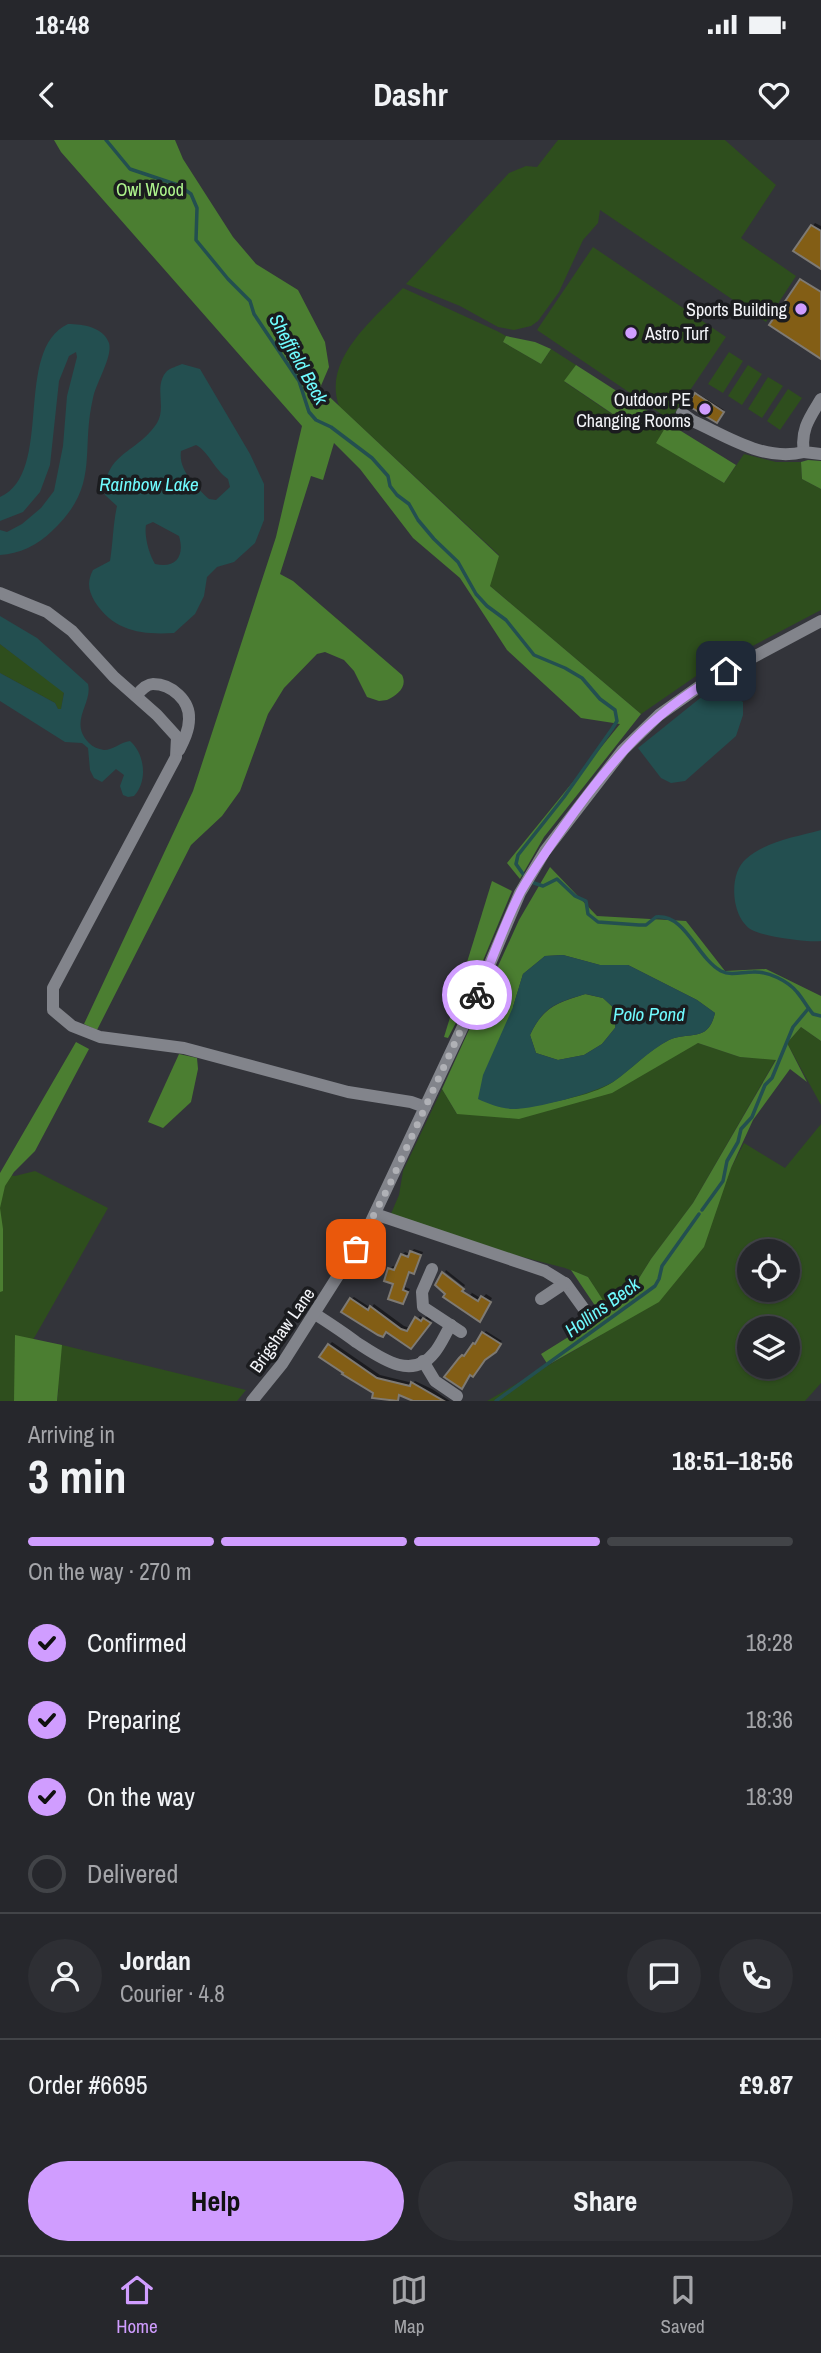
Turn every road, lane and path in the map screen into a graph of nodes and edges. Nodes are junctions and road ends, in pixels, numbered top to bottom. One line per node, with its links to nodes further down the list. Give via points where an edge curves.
1 (821, 399): 3 (street, via 804,425)
2 (682, 413): 3 (street, via 768,454)
3 (804, 452): 4 (street)
4 (821, 454)
5 (0, 593): 7 (street, via 47,612)
6 (821, 621): 9 (street, Brigshaw Lane, via 677,701 642,730 601,776 520,893)
7 (136, 696): 8 (street, via 177,737); 8 (street, via 153,684 184,698 190,716)
8 (176, 757): 9 (street, via 53,988 53,1010 72,1026 100,1037 184,1048 348,1092)
9 (425, 1107): 10 (street, Brigshaw Lane)
10 (375, 1214): 12 (street, via 545,1270); 15 (street, Brigshaw Lane)
11 (432, 1269): 16 (street, via 422,1292 423,1307 456,1328)
12 (565, 1283): 13 (street); 14 (street)
13 (541, 1299)
14 (584, 1310)
15 (316, 1314): 16 (street, via 391,1364); 18 (street, Brigshaw Lane)
16 (423, 1362): 17 (street, via 435,1381)
17 (457, 1396)
18 (252, 1401)

